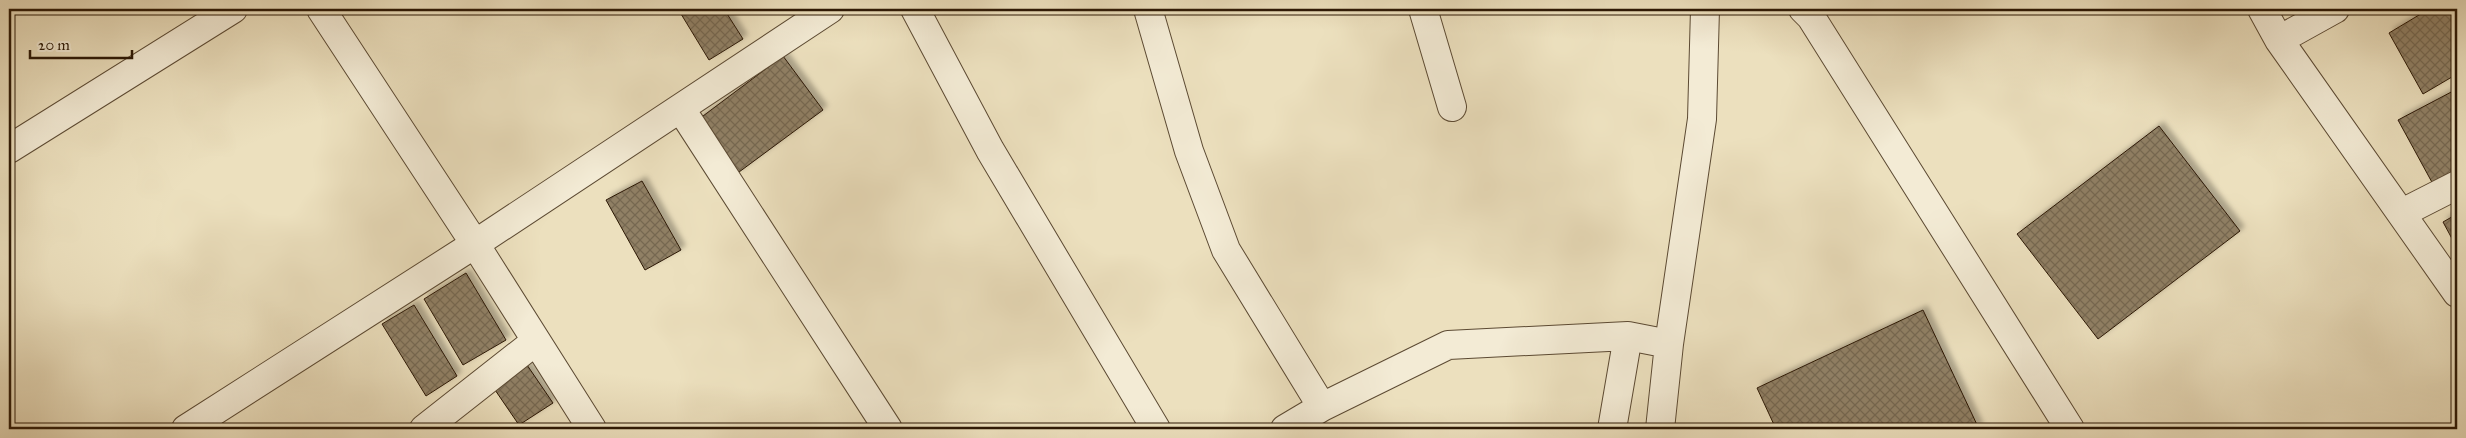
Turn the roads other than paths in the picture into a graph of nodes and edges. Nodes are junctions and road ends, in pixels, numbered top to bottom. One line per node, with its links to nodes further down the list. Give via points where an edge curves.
1 (233, 9): 14 (street)
2 (321, 9): 17 (street)
3 (830, 9): 13 (street)
4 (915, 9): 27 (street, via 990,150)
5 (1148, 9): 22 (street, via 1189,151 1226,250)
6 (1423, 9): 12 (street)
7 (1705, 9): 21 (street, via 1702,119)
8 (1803, 9): 31 (street)
9 (2262, 9): 11 (street)
10 (2335, 9): 11 (street)
11 (2279, 40): 16 (street)
12 (1452, 107)
13 (681, 109): 17 (street); 26 (street)
14 (9, 149)
15 (2457, 185): 16 (street)
16 (2402, 213): 18 (street)
17 (475, 244): 20 (street); 23 (street)
18 (2457, 293)
19 (1628, 336): 21 (street); 22 (street, via 1448,345); 29 (street)
20 (536, 341): 24 (street); 25 (street)
21 (1670, 344): 30 (street)
22 (1322, 407): 28 (street)
23 (186, 429)
24 (424, 429)
25 (592, 429)
26 (888, 429)
27 (1156, 429)
28 (1285, 429)
29 (1612, 429)
30 (1660, 429)
31 (2070, 429)

